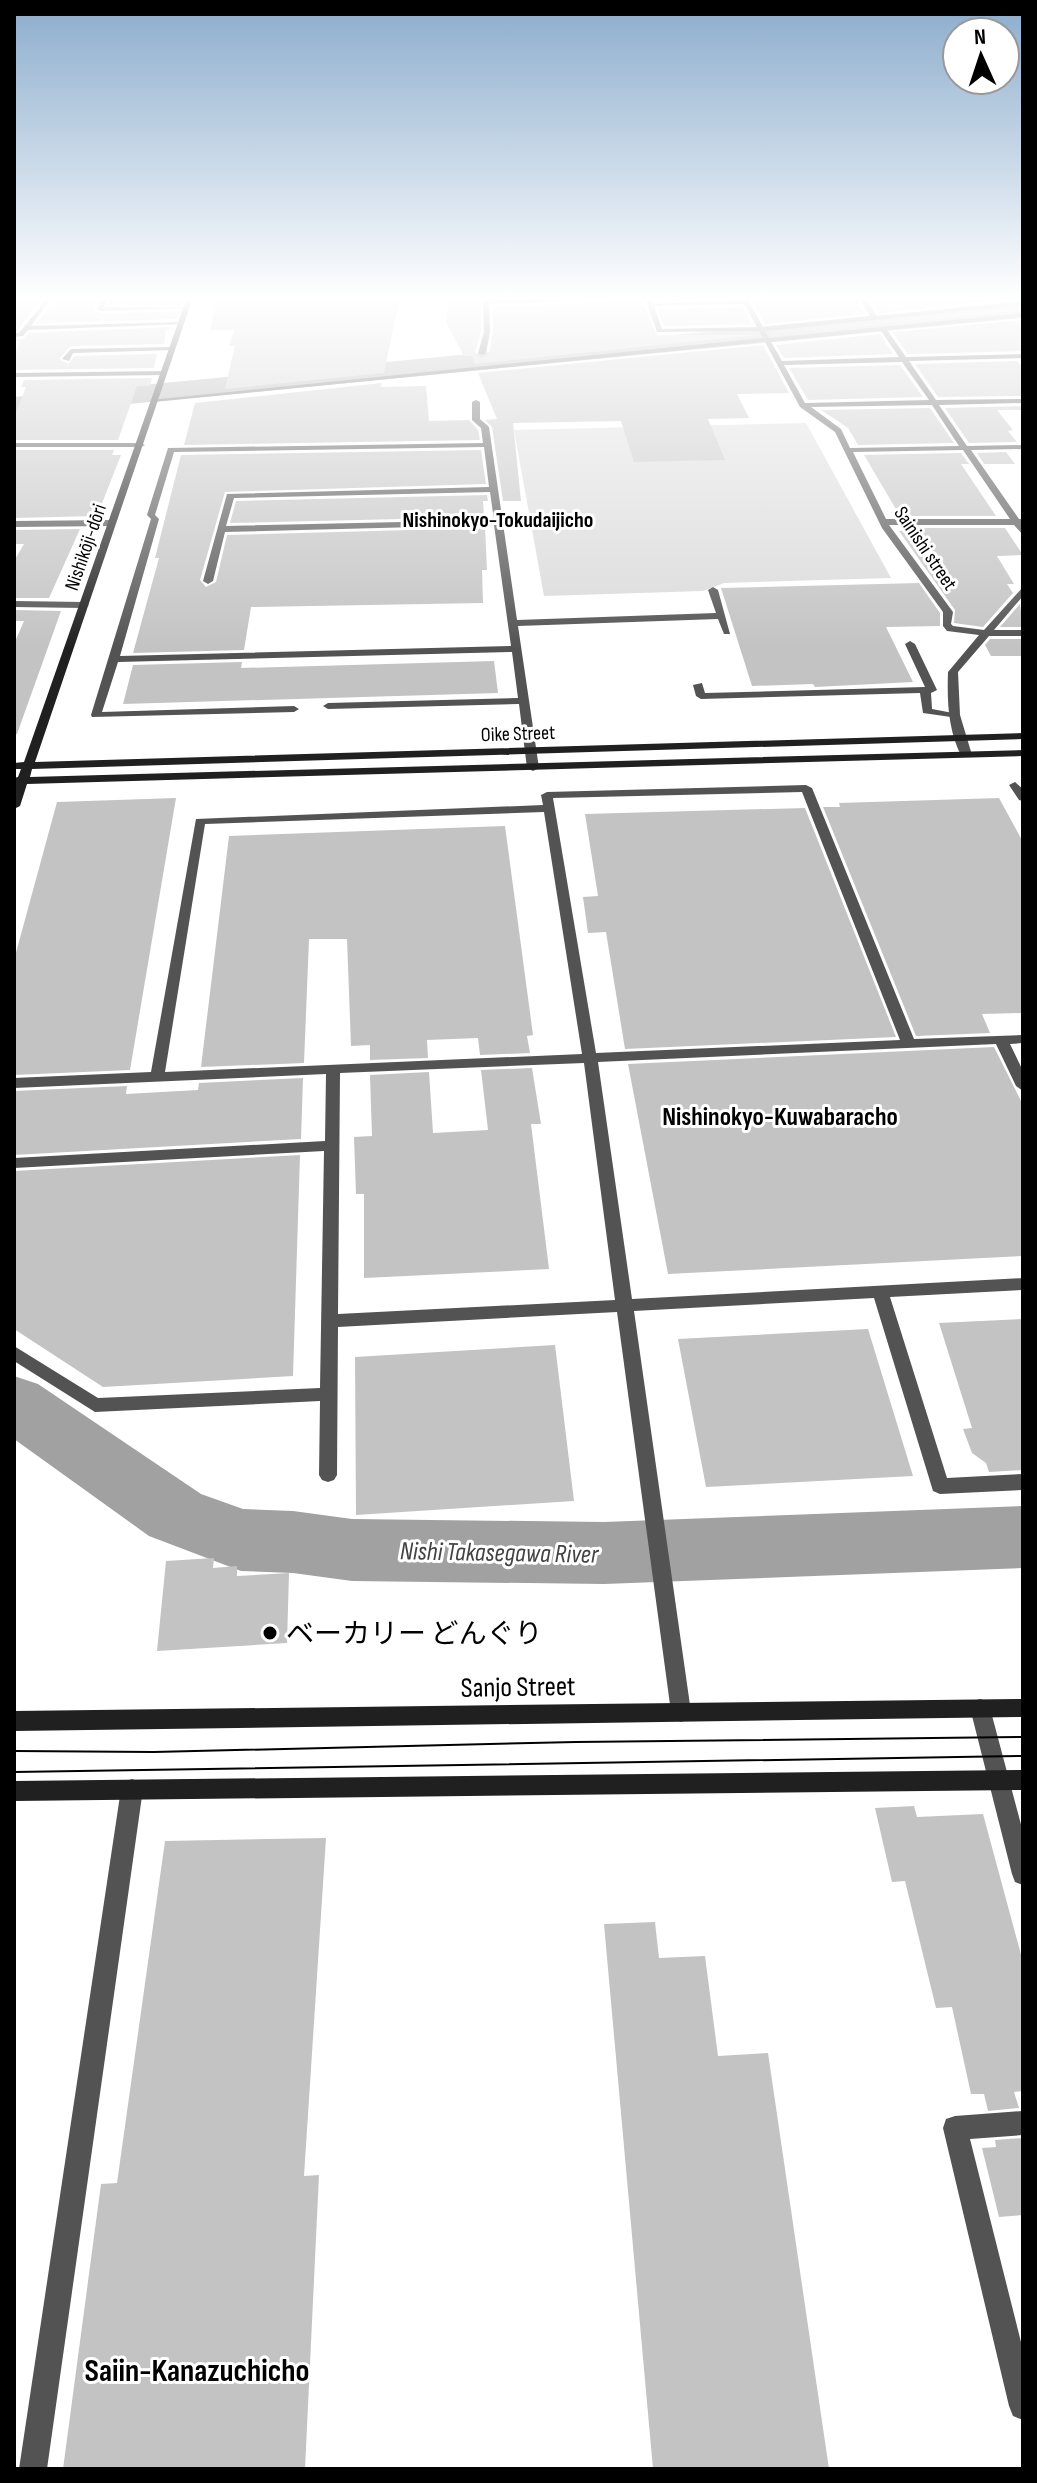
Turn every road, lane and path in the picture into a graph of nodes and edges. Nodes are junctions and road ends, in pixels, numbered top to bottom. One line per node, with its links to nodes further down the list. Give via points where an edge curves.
1 (150, 416): 6 (street, Nishikōji-dōri)
2 (476, 416): 7 (street, via 485,427)
3 (819, 416): 10 (street, Sainishi street, via 835,427)
4 (943, 416): 9 (street)
5 (14, 445): 6 (street)
6 (141, 445): 15 (street, Nishikōji-dōri)
7 (488, 445): 11 (street); 31 (street, via 171,450)
8 (1023, 447): 9 (street)
9 (966, 448): 10 (street); 14 (street)
10 (849, 450): 13 (street, Sainishi street)
11 (494, 489): 12 (street); 17 (street, via 230,496)
12 (499, 522): 17 (street); 25 (street)
13 (884, 522): 14 (street); 27 (street, Sainishi street, via 948,612 950,629)
14 (1020, 522): 18 (street)
15 (112, 523): 16 (street); 23 (street, Nishikōji-dōri)
16 (14, 524)
17 (221, 529): 19 (street)
18 (1023, 532)
19 (208, 581)
20 (713, 590): 24 (street)
21 (1023, 590): 27 (street)
22 (14, 604): 23 (street)
23 (84, 605): 44 (street, Nishikōji-dōri)
24 (722, 616): 25 (street); 26 (street)
25 (513, 623): 30 (street)
26 (727, 632)
27 (984, 633): 28 (street); 37 (street, via 953,672)
28 (1023, 633)
29 (910, 644): 33 (street, via 932,690)
30 (517, 649): 31 (street); 34 (street)
31 (114, 659): 36 (street, via 96,715)
32 (698, 685): 33 (street, via 701,696)
33 (925, 690): 37 (street, via 927,711)
34 (524, 701): 35 (street); 40 (street)
35 (328, 706)
36 (294, 709)
37 (954, 716): 39 (street)
38 (1023, 736): 39 (street, Oike Street)
39 (957, 738): 40 (street, Oike Street); 42 (street)
40 (531, 750): 44 (street, Oike Street); 45 (street)
41 (1023, 753): 42 (street, Oike Street)
42 (966, 755): 45 (street, Oike Street)
43 (14, 766): 44 (street, Oike Street)
44 (28, 766): 46 (street, Nishikōji-dōri)
45 (533, 768): 46 (street, Oike Street)
46 (18, 781): 49 (street, Nishikōji-dōri)
47 (1015, 785): 48 (street)
48 (1023, 798)
49 (14, 806)
50 (548, 808): 53 (street, via 547,795 806,788); 54 (street); 56 (street, via 200,821)
51 (1023, 1039): 52 (street)
52 (1001, 1040): 53 (street); 58 (street)
53 (909, 1044): 54 (street)
54 (590, 1058): 55 (street); 63 (street)
55 (333, 1069): 56 (street); 59 (street)
56 (157, 1077): 57 (street)
57 (14, 1083)
58 (1023, 1086)
59 (331, 1146): 60 (street); 64 (street)
60 (14, 1163)
61 (1023, 1284): 62 (street)
62 (880, 1292): 63 (street); 68 (street, via 940,1486)
63 (622, 1306): 64 (street); 71 (street)
64 (330, 1321): 66 (street)
65 (14, 1352): 66 (street, via 95,1405)
66 (329, 1394): 67 (street)
67 (328, 1475)
68 (1023, 1482)
69 (980, 1708): 70 (street, Sanjo Street); 71 (street, Sanjo Street); 73 (street)
70 (1023, 1708)
71 (681, 1712): 72 (street, Sanjo Street)
72 (14, 1721)
73 (1000, 1780): 74 (street); 75 (street); 77 (street)
74 (1023, 1780)
75 (132, 1789): 76 (street); 80 (street)
76 (14, 1791)
77 (1023, 1874)
78 (1023, 2123): 79 (street, via 955,2128)
79 (1023, 2406)
80 (33, 2469)

